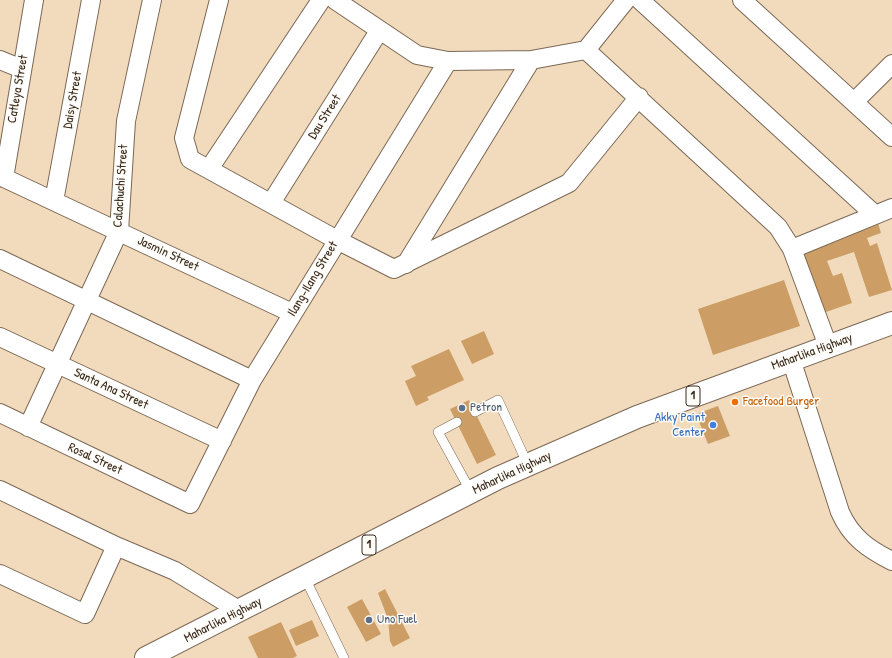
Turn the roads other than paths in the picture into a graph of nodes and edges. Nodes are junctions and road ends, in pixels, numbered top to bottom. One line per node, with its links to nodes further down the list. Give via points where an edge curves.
1 (34, 0): 16 (street, Catleya Street)
2 (91, 0): 22 (street, Daisy Street)
3 (152, 0): 26 (street, Calachuchi Street, via 126,121)
4 (219, 0): 20 (street, via 184,138 190,159)
5 (320, 0): 20 (street)
6 (335, 0): 10 (street)
7 (626, 0): 11 (street)
8 (640, 0): 25 (street)
9 (742, 0): 18 (street)
10 (378, 31): 14 (street, via 417,55); 23 (street, Dau Street)
11 (586, 50): 13 (street); 17 (street)
12 (0, 60): 16 (street)
13 (530, 60): 14 (street); 30 (street)
14 (448, 61): 27 (street, Ilang-Ilang Street)
15 (892, 64): 18 (street)
16 (22, 69): 21 (street, Catleya Street)
17 (639, 97): 28 (street, via 778,227); 30 (street, via 570,183)
18 (854, 102): 19 (street)
19 (892, 137)
20 (209, 170): 23 (street)
21 (2, 177): 22 (street, Jasmin Street)
22 (54, 201): 26 (street, Jasmin Street)
23 (271, 203): 27 (street)
24 (892, 208): 25 (street)
25 (874, 214): 28 (street)
26 (119, 231): 31 (street, Calachuchi Street); 32 (street, Jasmin Street)
27 (337, 240): 30 (street, via 394,269); 32 (street, Ilang-Ilang Street)
28 (792, 249): 35 (street)
29 (0, 259): 31 (street)
30 (406, 264)
31 (86, 301): 37 (street, Calachuchi Street); 38 (street)
32 (292, 313): 38 (street, Ilang-Ilang Street)
33 (892, 323): 35 (main road, Maharlika Highway / 1)
34 (0, 337): 37 (street, Santa Ana Street)
35 (828, 346): 36 (main road, Maharlika Highway / 1)
36 (791, 359): 44 (main road, Maharlika Highway / 1, via 637,417); 49 (street, via 847,527 858,539)
37 (57, 364): 42 (street, Calachuchi Street); 43 (street, Santa Ana Street)
38 (252, 380): 43 (street, Ilang-Ilang Street)
39 (475, 412): 44 (lane, via 498,400)
40 (0, 413): 42 (street, Rosal Street)
41 (457, 422): 46 (lane, via 438,432)
42 (28, 427): 47 (street, Rosal Street)
43 (222, 441): 47 (street, Ilang-Ilang Street)
44 (528, 465): 46 (main road, Maharlika Highway / 1)
45 (0, 490): 48 (street)
46 (471, 492): 51 (main road, Maharlika Highway / 1)
47 (190, 504)
48 (116, 546): 50 (street, via 85,614); 52 (street, via 175,571)
49 (892, 561)
50 (0, 574)
51 (305, 578): 52 (main road, Maharlika Highway / 1); 54 (lane)
52 (240, 612): 53 (main road, Maharlika Highway / 1)
53 (146, 658)
54 (344, 658)

